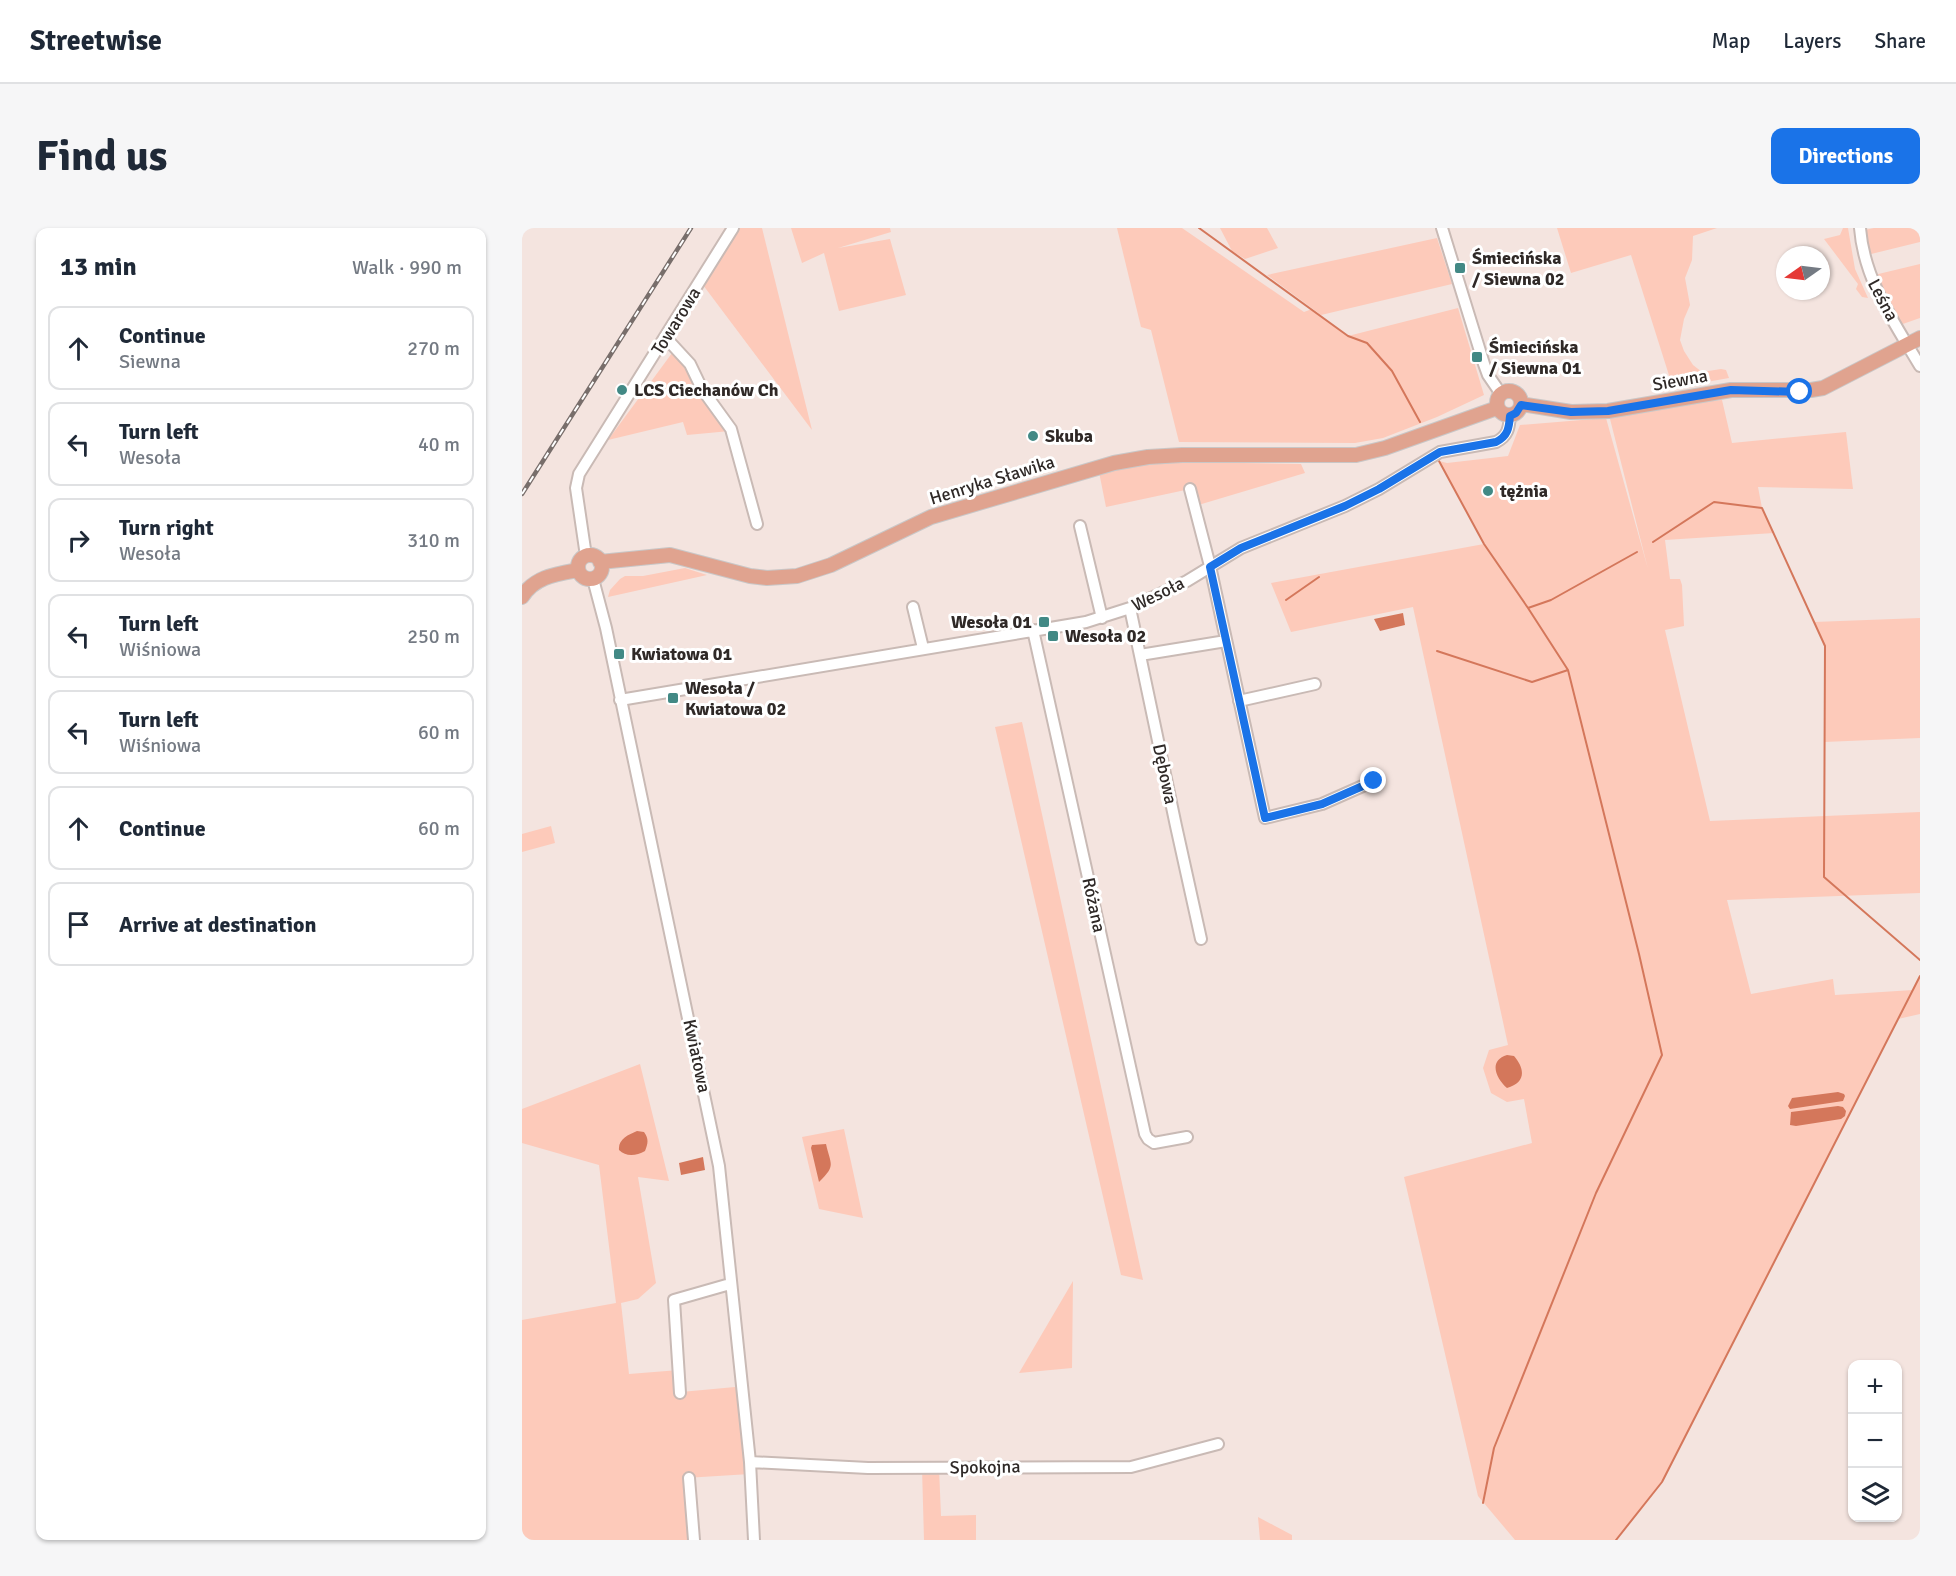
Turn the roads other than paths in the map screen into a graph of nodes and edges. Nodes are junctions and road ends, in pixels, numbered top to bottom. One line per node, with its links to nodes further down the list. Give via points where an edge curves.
1 (733, 228): 4 (street, Towarowa)
2 (1442, 228): 7 (street, via 1484,364)
3 (1860, 228): 5 (street, Leśna, via 1870,276)
4 (666, 338): 12 (street, via 690,364 702,389 731,429); 14 (street, Towarowa, via 579,474 576,488)
5 (1914, 341): 6 (street, Leśna); 8 (main road, Siewna, via 1811,390 1731,390 1598,412)
6 (1920, 366)
7 (1501, 394): 8 (main road, via 1514,392); 9 (main road)
8 (1521, 405): 10 (main road)
9 (1497, 408): 10 (main road); 17 (main road, Henryka Sławika, via 1356,455 1182,455 1114,463 931,516 831,565 796,576 750,576 662,555)
10 (1510, 416): 15 (street, Wesoła, via 1503,439 1440,452 1345,506 1241,548)
11 (1190, 489): 15 (street)
12 (757, 524)
13 (1080, 526): 21 (street)
14 (586, 556): 16 (main road); 17 (main road, via 592,556)
15 (1210, 567): 20 (street, Wesoła); 23 (street)
16 (578, 570): 17 (main road, via 584,578); 18 (main road, via 543,578)
17 (598, 570): 27 (street, Kwiatowa)
18 (522, 597)
19 (913, 607): 24 (street)
20 (1130, 608): 21 (street, Wesoła); 25 (street, Dębowa)
21 (1102, 618): 22 (street, Wesoła)
22 (1034, 630): 24 (street, Wesoła); 31 (street, Różana, via 1145,1134 1154,1143)
23 (1226, 640): 25 (street); 28 (street)
24 (923, 648): 27 (street, Wesoła)
25 (1140, 656): 30 (street, Dębowa)
26 (1316, 684): 28 (street)
27 (620, 700): 32 (street, Kwiatowa, via 714,1137)
28 (1239, 702): 29 (street, via 1265,818 1322,804)
29 (1374, 781)
30 (1201, 939)
31 (1186, 1137)
32 (730, 1284): 33 (street, via 674,1300); 35 (street, Kwiatowa)
33 (680, 1393)
34 (1218, 1444): 35 (street, Spokojna, via 1131,1467 868,1468)
35 (750, 1462): 38 (street, Kwiatowa)
36 (689, 1478): 37 (street)
37 (694, 1540)
38 (754, 1540)

